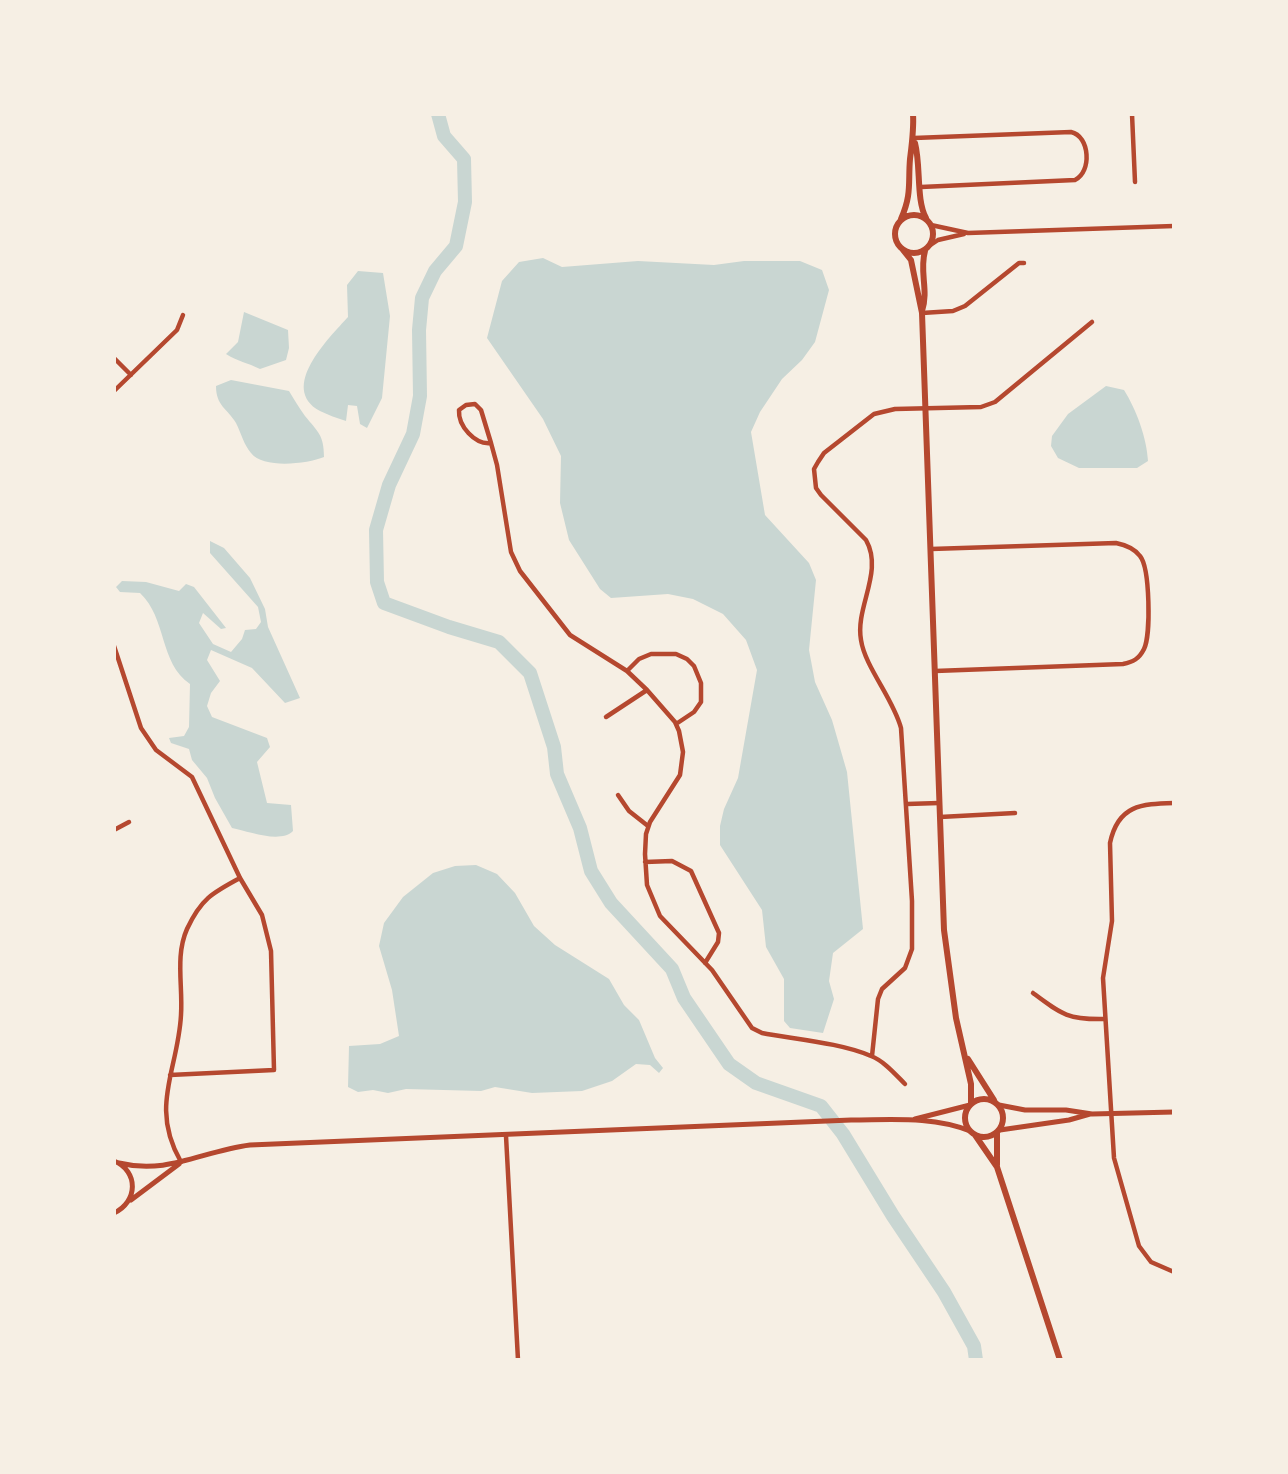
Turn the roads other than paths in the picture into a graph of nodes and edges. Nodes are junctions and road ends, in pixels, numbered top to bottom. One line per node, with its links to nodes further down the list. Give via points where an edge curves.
1 (913, 114): 3 (main road)
2 (1132, 114): 4 (street)
3 (914, 138): 5 (main road); 5 (street, via 1074,132 1085,142 1085,167 1075,180); 6 (main road, via 910,192)
4 (1135, 182)
5 (921, 187): 7 (main road, via 921,209)
6 (900, 221): 7 (main road, via 911,215); 11 (main road, via 895,236)
7 (929, 222): 9 (street); 10 (main road, via 933,236)
8 (1174, 226): 9 (street)
9 (968, 233): 10 (street, via 938,240)
10 (927, 248): 11 (main road, via 914,254); 13 (main road, via 921,265 926,285)
11 (903, 250): 13 (main road, via 911,260)
12 (1024, 263): 13 (street, via 965,306)
13 (922, 313): 19 (main road)
14 (183, 315): 17 (street, via 177,330)
15 (1092, 321): 19 (street, via 995,402 981,407)
16 (114, 358): 17 (street)
17 (131, 375): 18 (street)
18 (114, 391)
19 (925, 409): 21 (main road); 31 (street, via 874,414 824,453 814,469 821,495 870,547 873,566 861,641 899,718)
20 (491, 443): 20 (street, via 481,410 475,404 459,410 462,424 476,440); 23 (street, via 514,562 570,635)
21 (931, 549): 24 (main road); 24 (street, via 1126,545 1145,564 1147,606 1147,643 1133,662)
22 (114, 646): 38 (street, via 141,729 156,750 192,776)
23 (627, 671): 25 (street); 27 (street, via 651,654 676,654 694,666 701,683 701,702)
24 (935, 671): 29 (main road)
25 (648, 690): 26 (street); 27 (street)
26 (606, 717)
27 (676, 724): 35 (street, via 683,752 680,775)
28 (618, 795): 35 (street)
29 (939, 803): 31 (street); 33 (main road)
30 (1174, 803): 41 (street, via 1142,805 1117,820 1110,842 1112,920 1103,968)
31 (907, 804): 43 (street, via 912,949 905,968 882,989 878,999)
32 (1015, 813): 33 (street)
33 (939, 817): 42 (main road, via 944,930)
34 (129, 822): 36 (street)
35 (648, 827): 37 (street)
36 (114, 830)
37 (645, 862): 39 (street, via 660,916); 39 (street, via 672,861 691,871 719,933)
38 (240, 878): 44 (street, via 204,899 182,942 181,1013); 44 (street, via 269,935 274,1070)
39 (705, 963): 43 (street, via 752,1028)
40 (1033, 993): 41 (street, via 1072,1018)
41 (1105, 1019): 49 (street)
42 (966, 1055): 46 (main road); 47 (main road)
43 (872, 1056): 45 (street)
44 (170, 1075): 56 (street, via 167,1134)
45 (905, 1084)
46 (997, 1103): 47 (main road, via 983,1098); 50 (street, via 1023,1110); 52 (main road, via 1004,1117)
47 (970, 1104): 51 (street); 53 (main road, via 965,1120)
48 (1174, 1112): 49 (street)
49 (1110, 1113): 50 (street); 60 (street, via 1114,1158 1135,1237 1152,1262)
50 (1091, 1114): 52 (street)
51 (912, 1119): 53 (street, via 951,1124); 54 (street)
52 (998, 1131): 53 (main road, via 986,1137); 57 (main road)
53 (972, 1133): 57 (main road)
54 (506, 1136): 56 (street, via 250,1146 211,1152); 61 (street)
55 (115, 1162): 56 (street, via 151,1168); 58 (street, via 132,1180)
56 (182, 1163): 58 (street)
57 (998, 1167): 62 (main road)
58 (128, 1202): 59 (street)
59 (114, 1213)
60 (1174, 1272)
61 (518, 1360)
62 (1060, 1360)

